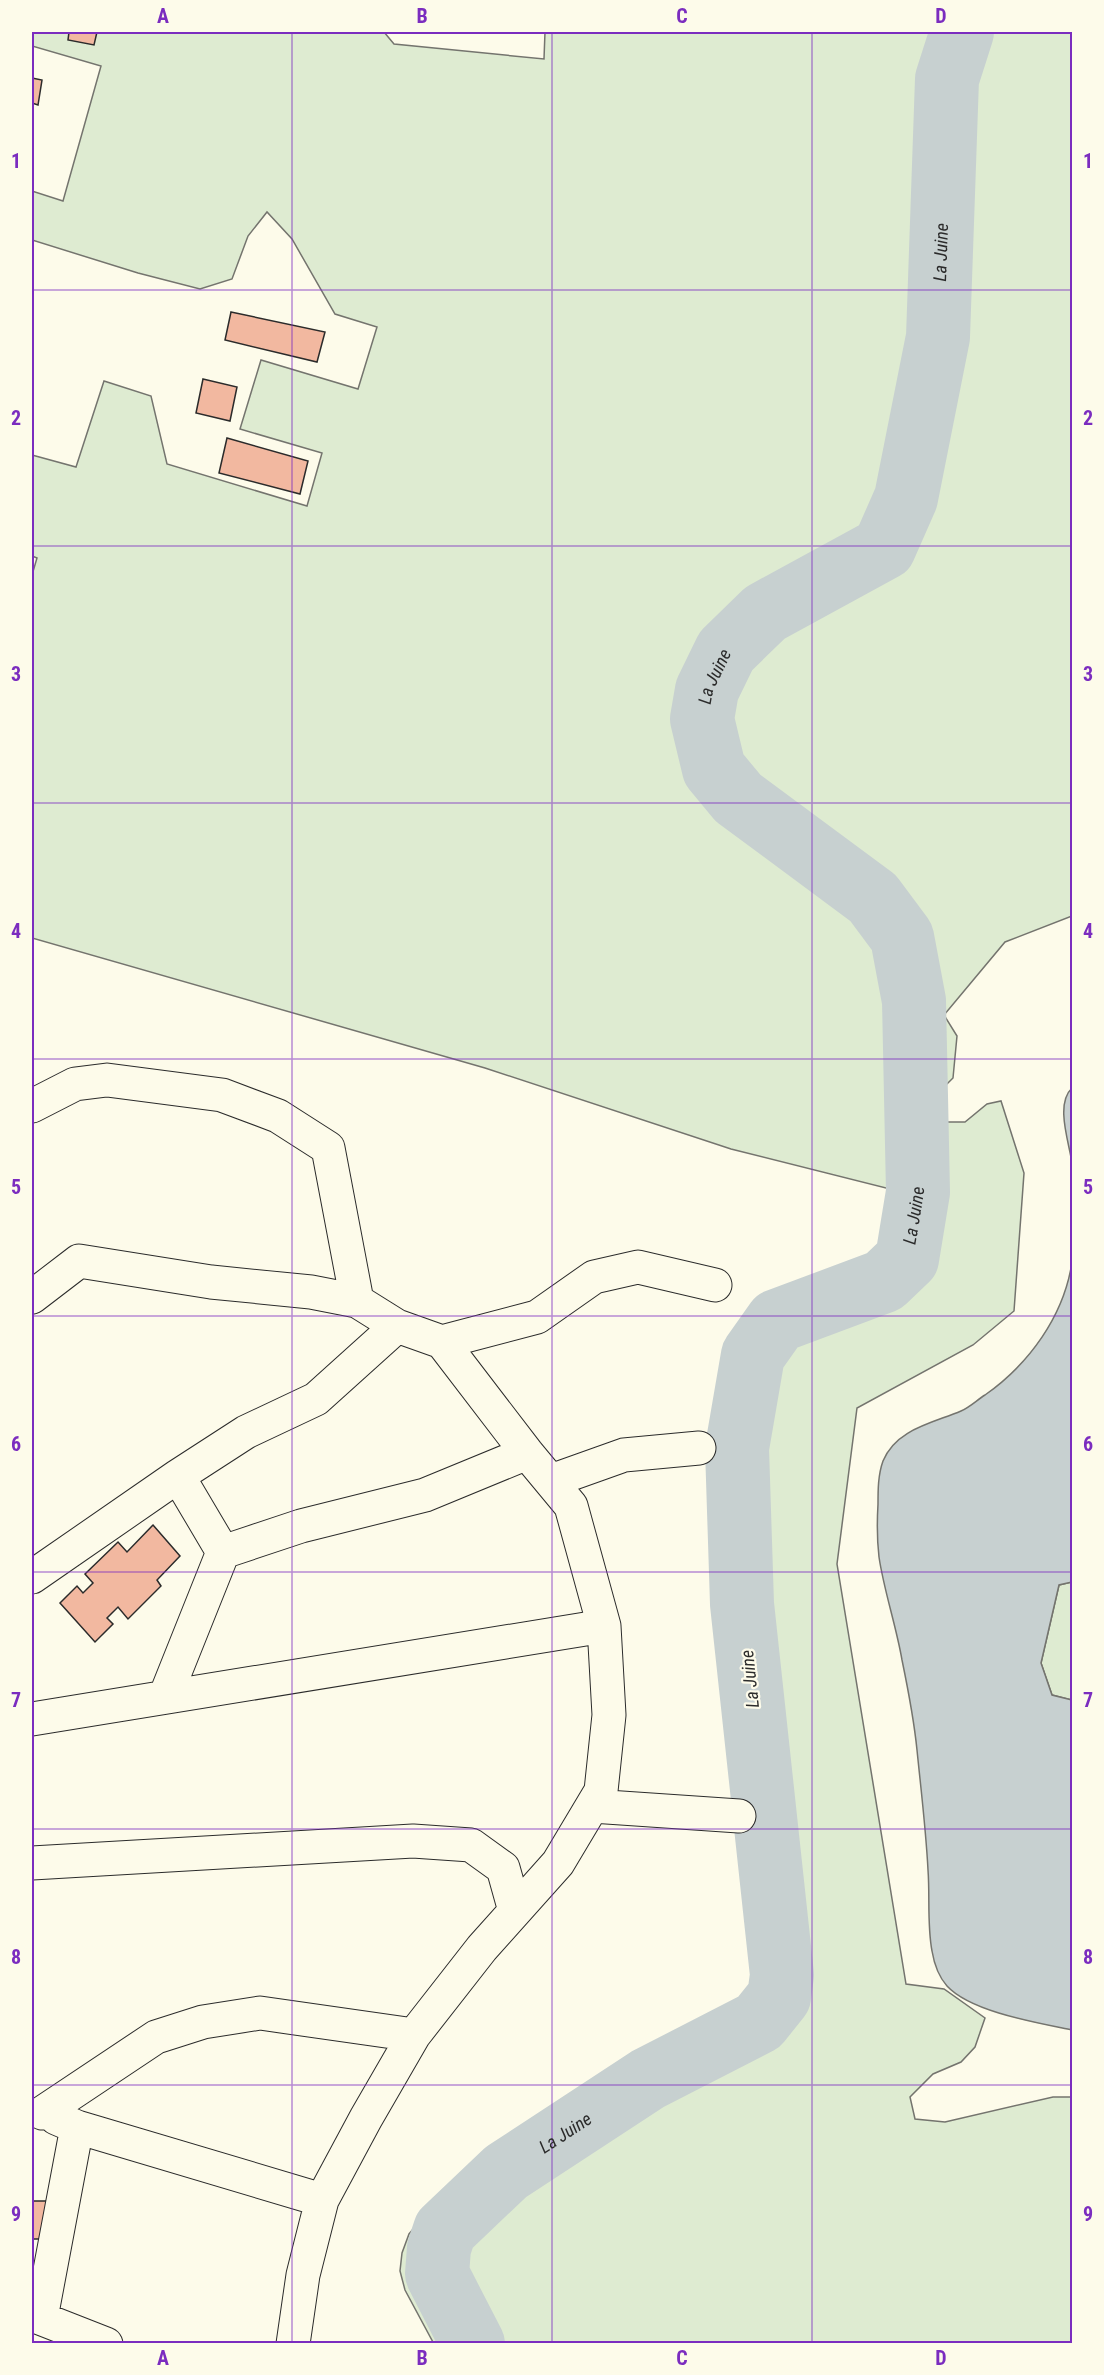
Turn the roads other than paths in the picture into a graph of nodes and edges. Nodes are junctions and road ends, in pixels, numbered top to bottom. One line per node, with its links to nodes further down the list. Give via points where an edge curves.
1 (32, 1106): 4 (lane, via 75,1084 107,1080 222,1095 278,1116 328,1148)
2 (715, 1285): 6 (lane, via 638,1267 594,1276 537,1317)
3 (32, 1297): 4 (lane, via 79,1261)
4 (357, 1301): 5 (lane)
5 (397, 1326): 6 (lane); 9 (lane, via 316,1399 246,1431)
6 (442, 1342): 8 (lane)
7 (699, 1448): 10 (lane, via 624,1455)
8 (527, 1453): 10 (lane); 11 (lane, via 425,1496 301,1527)
9 (178, 1476): 11 (lane); 12 (lane)
10 (551, 1481): 13 (lane, via 572,1506)
11 (223, 1552): 14 (lane)
12 (32, 1577)
13 (604, 1626): 14 (lane); 16 (lane, via 609,1715 601,1791)
14 (165, 1697): 15 (lane)
15 (32, 1719)
16 (592, 1806): 17 (lane); 19 (lane, via 558,1863)
17 (738, 1816)
18 (32, 1863): 19 (lane, via 413,1841 471,1845 503,1868)
19 (515, 1911): 20 (lane)
20 (414, 2035): 21 (lane, via 260,2013 204,2022 156,2037); 23 (lane)
21 (37, 2111): 22 (lane)
22 (77, 2127): 23 (lane); 24 (lane)
23 (322, 2200): 26 (lane, via 303,2275)
24 (36, 2317): 25 (lane)
25 (106, 2343)
26 (293, 2343)

